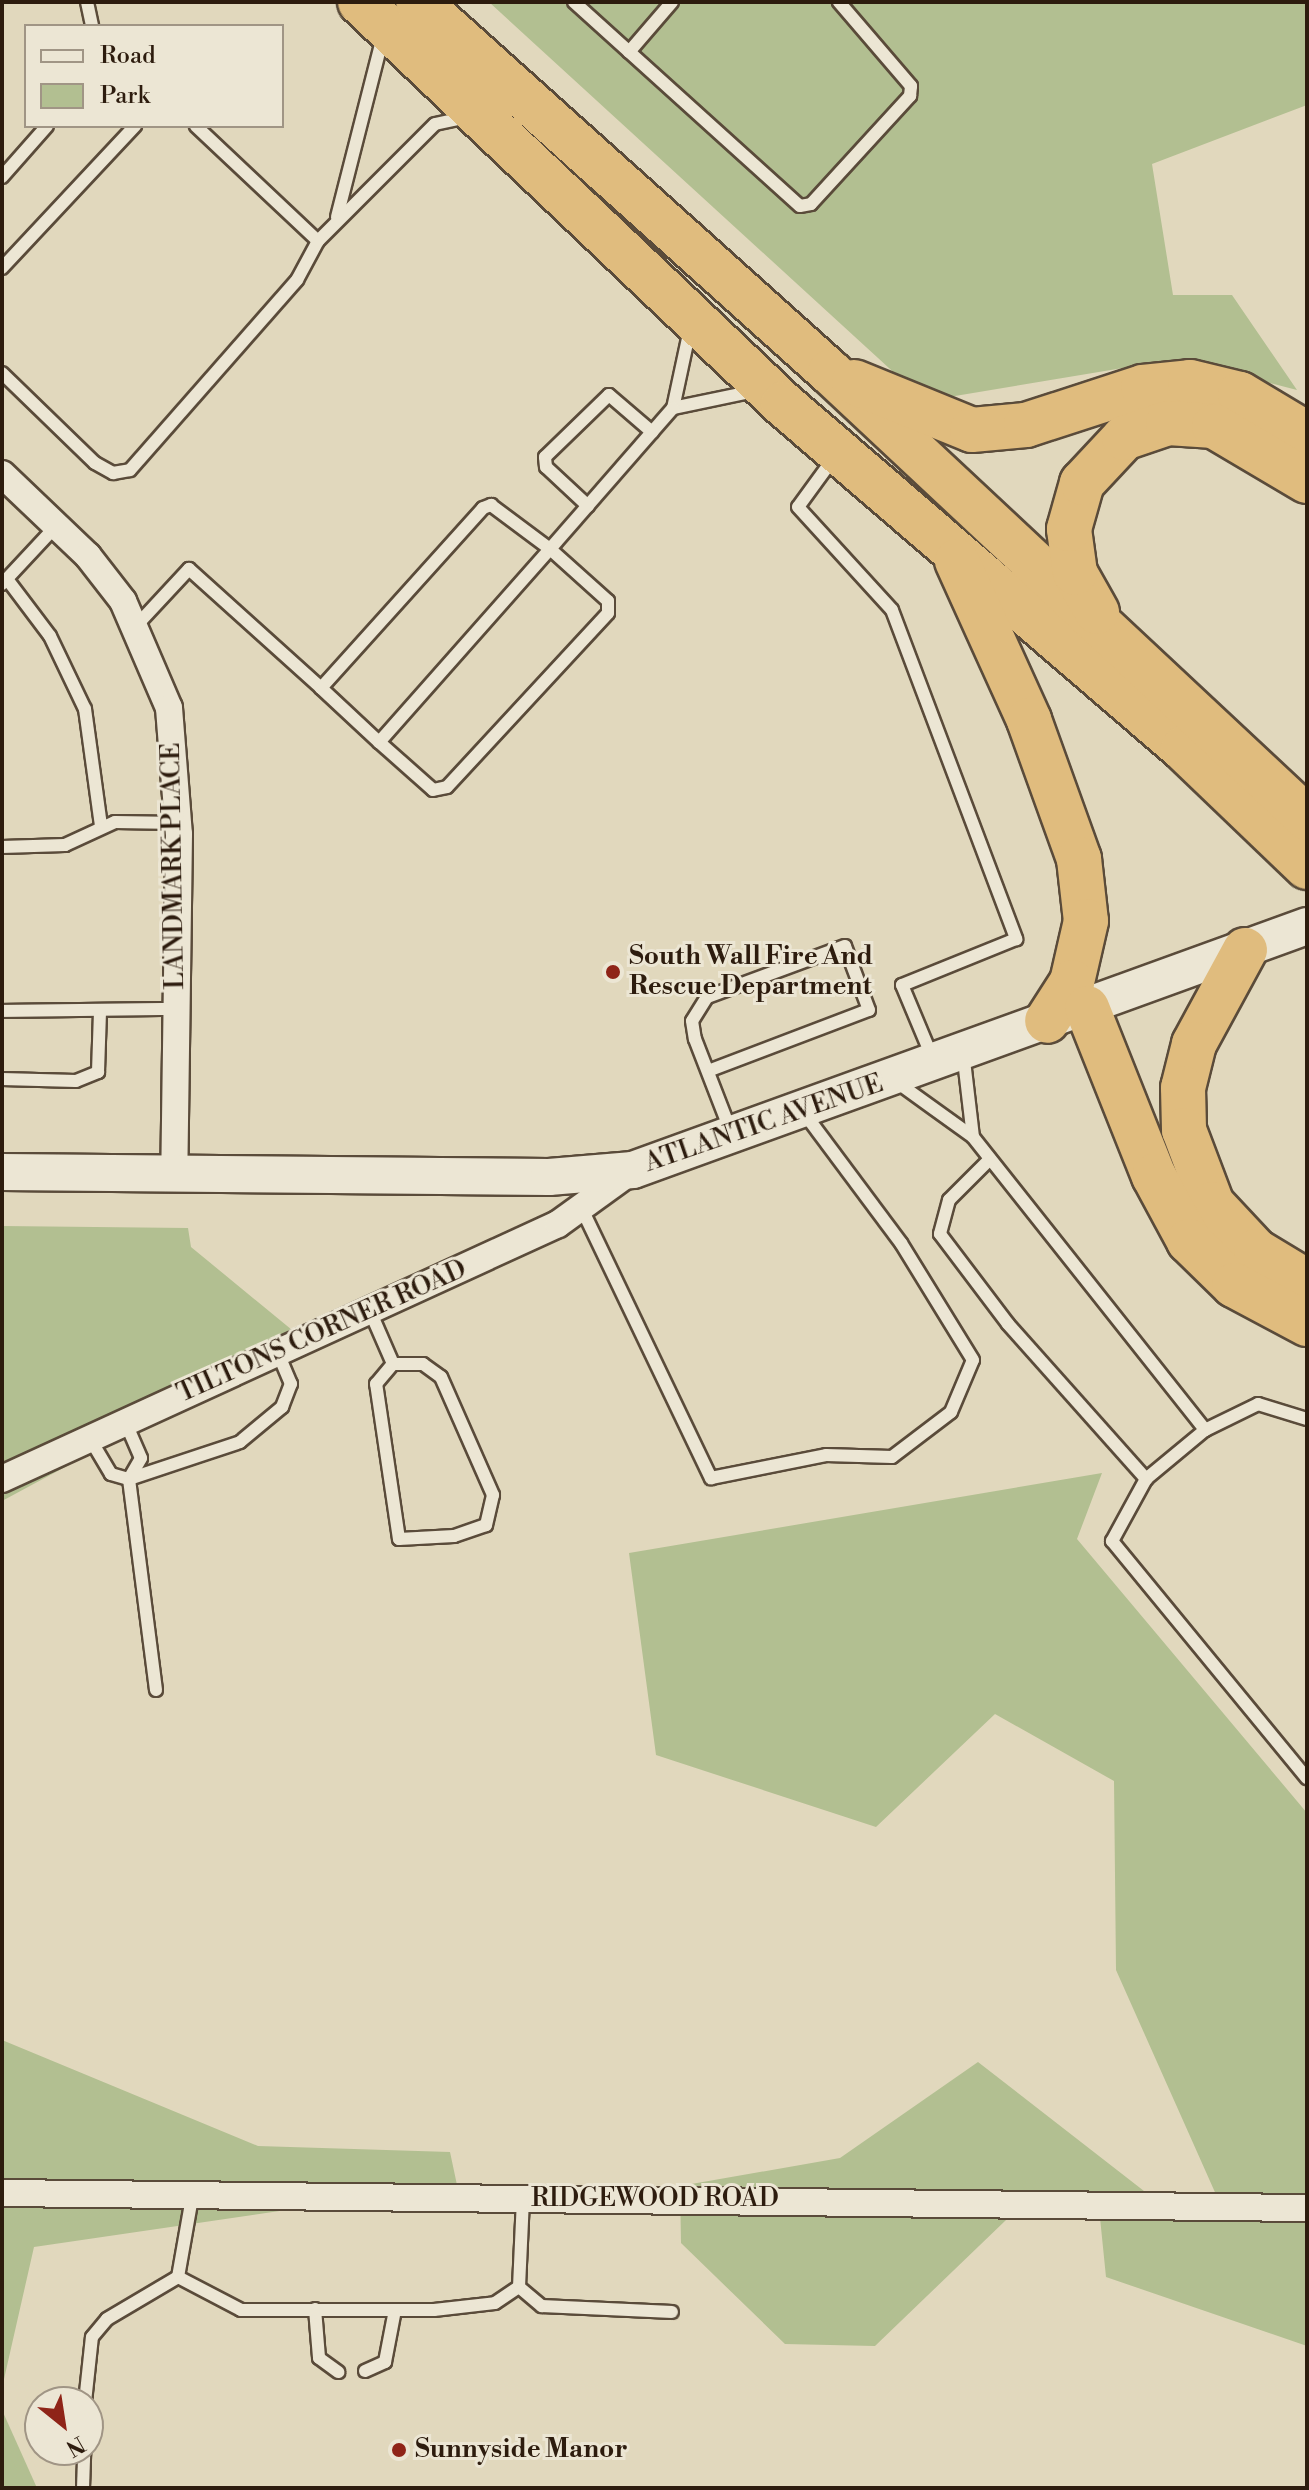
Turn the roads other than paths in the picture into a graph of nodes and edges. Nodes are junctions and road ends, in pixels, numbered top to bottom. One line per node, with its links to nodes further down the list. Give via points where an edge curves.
1 (87, 2): 6 (lane)
2 (574, 2): 7 (lane)
3 (672, 2): 7 (lane)
4 (839, 2): 7 (lane, via 911,86 910,96 811,204 800,206)
5 (400, 7): 8 (highway); 13 (lane); 17 (highway)
6 (92, 24)
7 (629, 52)
8 (480, 115): 13 (lane, via 435,124); 16 (highway)
9 (45, 128): 12 (lane)
10 (133, 128): 15 (lane)
11 (198, 128): 14 (lane)
12 (2, 177)
13 (337, 219): 14 (lane)
14 (318, 241): 18 (lane, via 254,335 130,470 113,473 95,463)
15 (2, 268)
16 (691, 314): 19 (highway); 20 (lane, via 686,371)
17 (830, 372): 22 (highway, via 972,430 1026,425 1143,387 1190,382 1240,394); 32 (highway)
18 (2, 373)
19 (767, 389): 20 (lane); 23 (highway)
20 (673, 408): 21 (lane)
21 (652, 432): 26 (lane); 26 (lane, via 609,395 545,457 546,467)
22 (1307, 434)
23 (839, 452): 28 (highway); 46 (lane, via 798,507 892,610 1016,939 902,985)
24 (2, 474): 27 (street, LANDMARK PLACE)
25 (1307, 481): 32 (highway, via 1214,426 1168,423 1124,438 1082,483 1069,529 1075,573)
26 (588, 506): 29 (lane)
27 (57, 525): 30 (lane); 31 (street, LANDMARK PLACE)
28 (951, 548): 39 (highway, via 1183,748); 45 (highway, via 1029,720 1079,859 1086,921)
29 (550, 549): 33 (lane, via 491,505 483,508); 34 (lane); 34 (lane, via 608,601 608,613 447,787 433,790)
30 (4, 582): 37 (lane, via 50,636 85,709)
31 (136, 626): 33 (lane, via 189,569); 36 (street, LANDMARK PLACE, via 169,708)
32 (1108, 631): 35 (highway)
33 (321, 688): 34 (lane)
34 (379, 742)
35 (1307, 818)
36 (179, 823): 37 (lane); 42 (street, LANDMARK PLACE)
37 (101, 826): 38 (lane, via 65,845)
38 (2, 847)
39 (1307, 867)
40 (1307, 926): 41 (main road, ATLANTIC AVENUE)
41 (1245, 950): 45 (main road, ATLANTIC AVENUE); 58 (highway, via 1194,1044 1183,1088 1184,1130 1212,1204 1256,1251)
42 (176, 1009): 44 (lane); 56 (street, LANDMARK PLACE)
43 (2, 1011): 44 (lane)
44 (100, 1012): 48 (lane, via 98,1072 76,1081)
45 (1067, 1014): 46 (main road, ATLANTIC AVENUE); 60 (highway, via 1189,1241 1234,1285)
46 (949, 1056): 49 (main road, ATLANTIC AVENUE); 51 (lane)
47 (708, 1071): 47 (lane, via 692,1021 707,997 845,946 869,1010); 52 (lane)
48 (2, 1079)
49 (892, 1079): 50 (main road, ATLANTIC AVENUE); 51 (lane)
50 (804, 1112): 52 (main road, ATLANTIC AVENUE); 57 (lane, via 901,1243 973,1360 951,1412 892,1457 826,1455 711,1478)
51 (973, 1137): 53 (lane)
52 (734, 1138): 54 (main road, ATLANTIC AVENUE)
53 (990, 1159): 65 (lane); 69 (lane, via 949,1200 940,1234 1008,1324)
54 (633, 1170): 56 (main road, ATLANTIC AVENUE, via 534,1177); 57 (street, TILTONS CORNER ROAD)
55 (2, 1172): 56 (main road, ATLANTIC AVENUE)
56 (174, 1174)
57 (581, 1207): 59 (street, TILTONS CORNER ROAD)
58 (1307, 1282)
59 (370, 1311): 61 (street, TILTONS CORNER ROAD); 62 (lane)
60 (1307, 1324)
61 (278, 1353): 63 (street, TILTONS CORNER ROAD); 68 (lane, via 291,1384 282,1407 240,1442)
62 (393, 1364): 62 (lane, via 376,1384 399,1539 454,1536 486,1525 493,1495 441,1377 423,1364)
63 (124, 1419): 66 (street, TILTONS CORNER ROAD); 68 (lane, via 141,1458)
64 (1307, 1419): 65 (lane, via 1258,1404)
65 (1205, 1430): 69 (lane)
66 (88, 1434): 67 (street, TILTONS CORNER ROAD); 68 (lane, via 111,1474)
67 (2, 1479)
68 (129, 1479): 70 (lane)
69 (1146, 1479): 71 (lane, via 1112,1541)
70 (156, 1690)
71 (1307, 1778)
72 (2, 2193): 73 (street, RIDGEWOOD ROAD)
73 (192, 2198): 74 (street, RIDGEWOOD ROAD); 76 (lane)
74 (523, 2199): 75 (street, RIDGEWOOD ROAD); 77 (lane)
75 (1307, 2208)
76 (178, 2277): 78 (lane, via 241,2310); 83 (lane, via 107,2319 92,2337)
77 (519, 2287): 79 (lane, via 495,2303); 80 (lane, via 542,2306)
78 (315, 2309): 79 (lane); 82 (lane, via 319,2358)
79 (395, 2310): 81 (lane, via 385,2362)
80 (672, 2312)
81 (365, 2371)
82 (338, 2372)
83 (87, 2386)
84 (84, 2466): 85 (lane)
85 (83, 2488)

